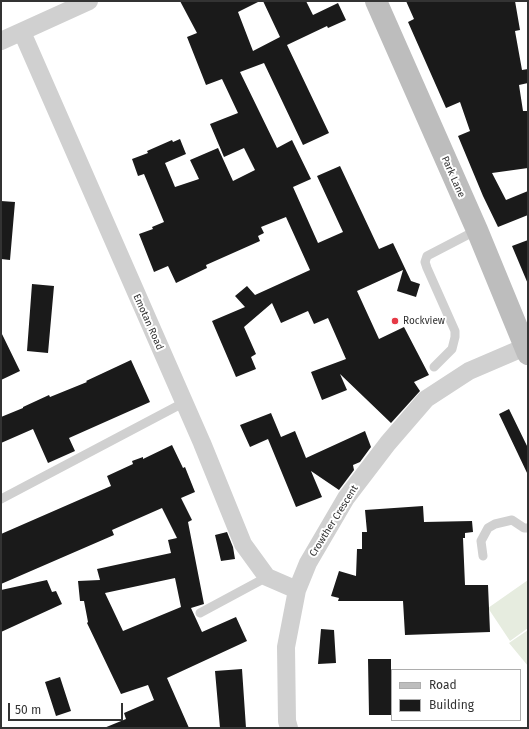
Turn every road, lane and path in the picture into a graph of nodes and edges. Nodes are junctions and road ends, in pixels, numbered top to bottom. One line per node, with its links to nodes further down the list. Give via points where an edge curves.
1 (89, 1): 3 (street)
2 (376, 1): 5 (street, Park Lane)
3 (22, 32): 4 (street); 8 (street, Emotan Road)
4 (1, 41)
5 (477, 230): 6 (street, Park Lane); 7 (lane, via 427,256 425,262 455,331 452,349)
6 (527, 350): 13 (street, Crowther Crescent, via 469,371 426,399 346,498 308,563)
7 (434, 367)
8 (183, 403): 9 (lane); 12 (street, Emotan Road, via 243,544)
9 (1, 499)
10 (528, 528): 11 (lane, via 512,520 488,528 481,540)
11 (483, 556)
12 (267, 577): 13 (street); 14 (lane)
13 (298, 590): 15 (street, Crowther Crescent, via 286,647)
14 (200, 613)
15 (289, 728)

